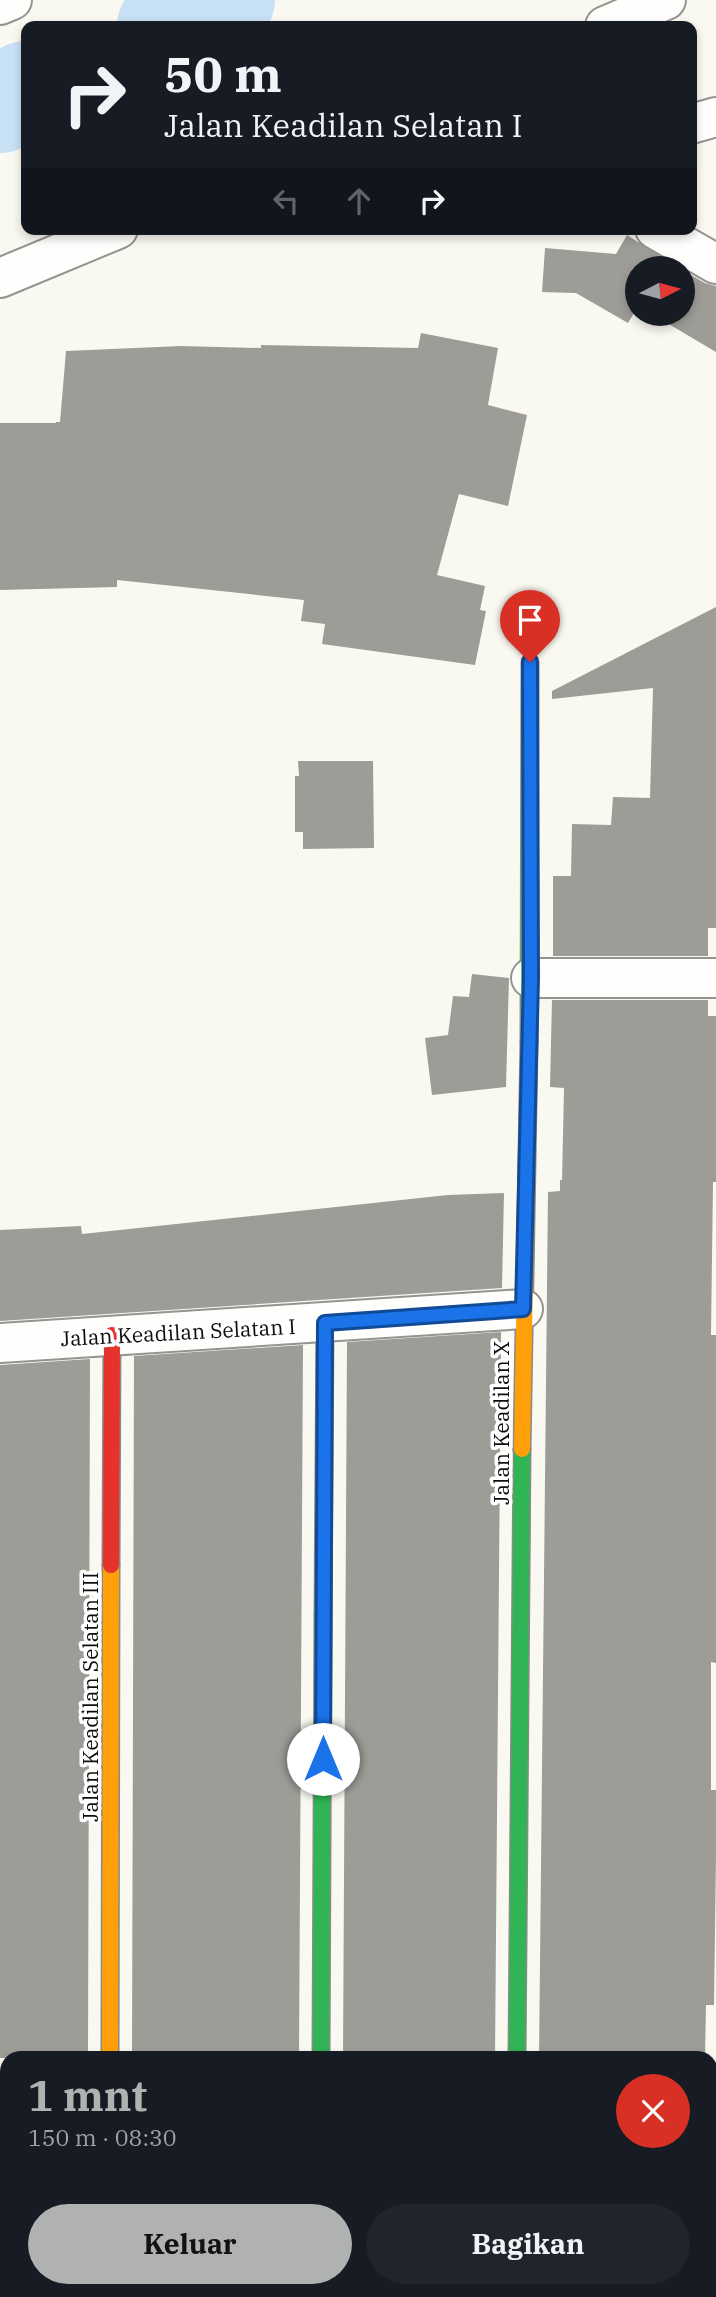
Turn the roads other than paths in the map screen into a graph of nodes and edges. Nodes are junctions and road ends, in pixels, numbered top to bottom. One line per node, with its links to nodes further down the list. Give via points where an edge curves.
1 (666, 0): 2 (street)
2 (617, 21)
3 (716, 117): 4 (street)
4 (697, 122)
5 (104, 235): 8 (street)
6 (665, 235): 7 (street)
7 (716, 264)
8 (0, 278)
9 (530, 662): 10 (street, Jalan Keadilan X)
10 (531, 978): 11 (street); 12 (street, Jalan Keadilan X)
11 (716, 978)
12 (523, 1309): 13 (street, Jalan Keadilan Selatan I); 18 (street, Jalan Keadilan X)
13 (325, 1323): 14 (street, Jalan Keadilan Selatan I); 17 (street)
14 (112, 1335): 15 (street, Jalan Keadilan Selatan I); 16 (street, Jalan Keadilan Selatan III)
15 (0, 1343)
16 (110, 2051)
17 (321, 2051)
18 (517, 2051)

